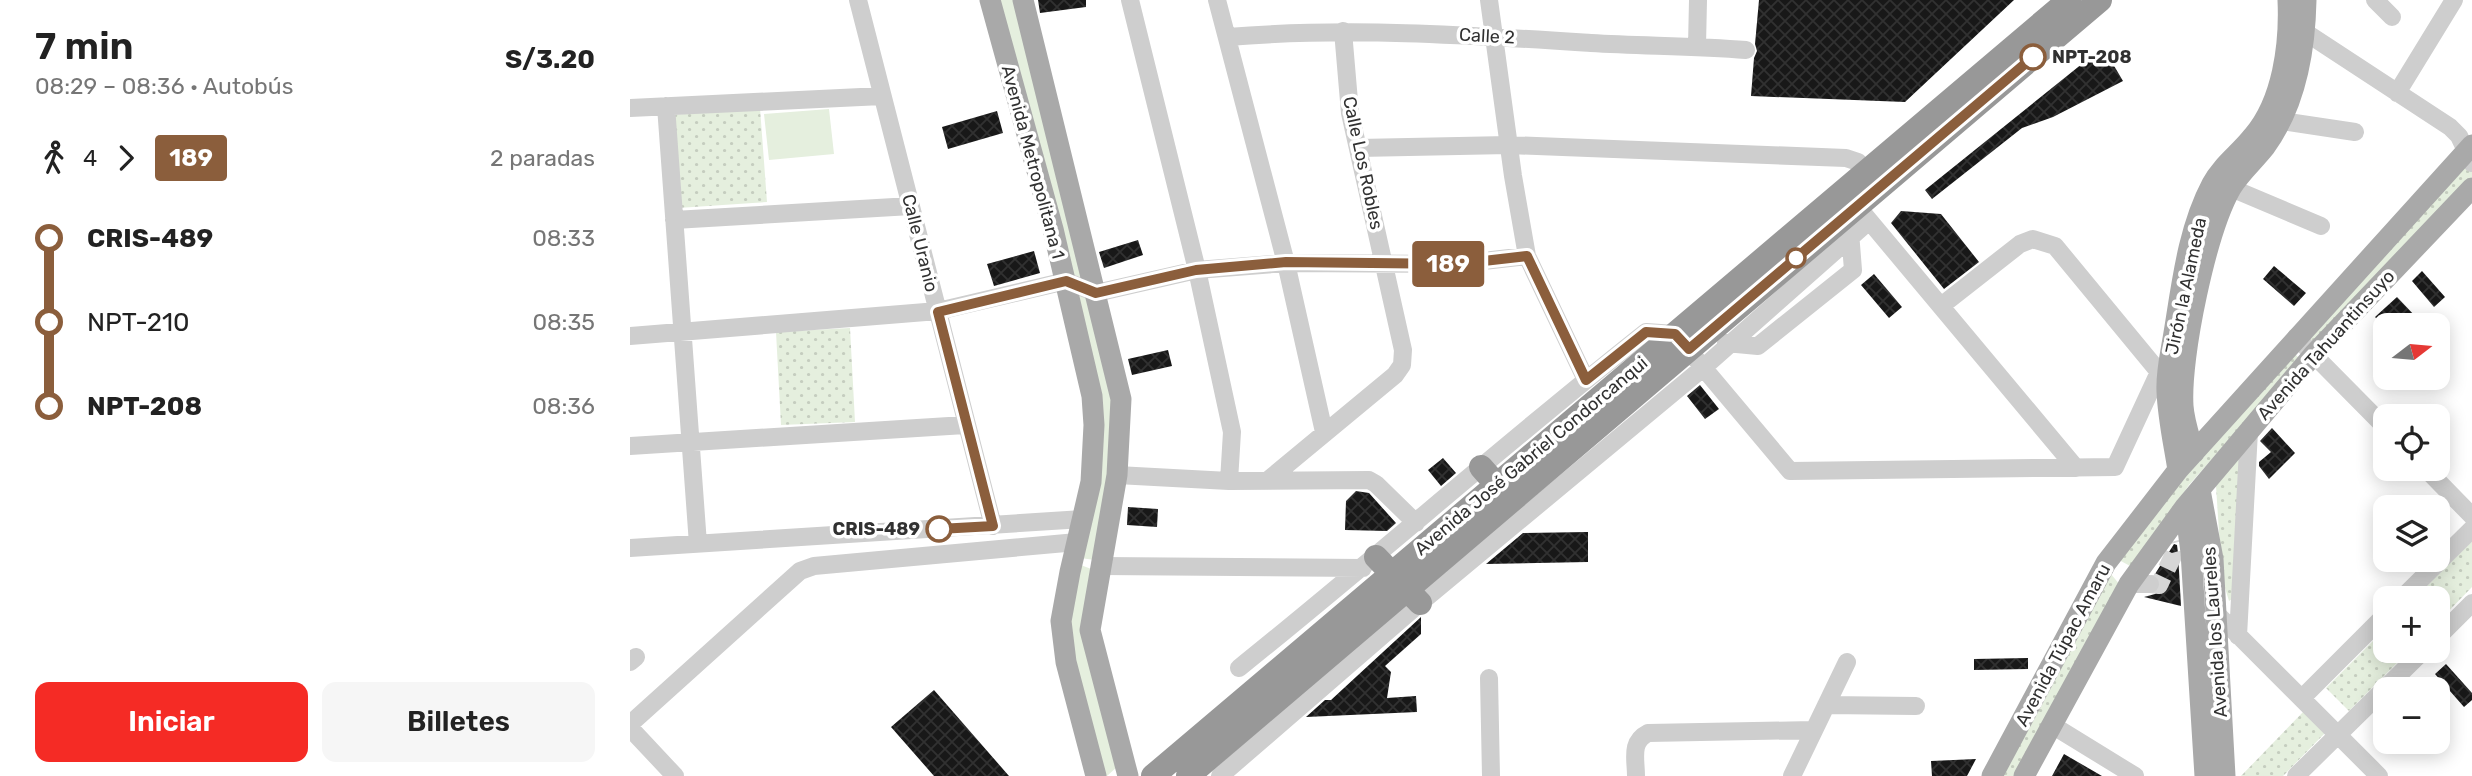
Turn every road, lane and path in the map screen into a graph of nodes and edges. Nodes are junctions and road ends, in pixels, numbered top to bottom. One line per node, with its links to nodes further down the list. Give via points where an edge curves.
1 (858, 0): 21 (street, Calle Uranio)
2 (990, 0): 41 (main road, Avenida Metropolitana 1)
3 (1023, 0): 42 (main road, Avenida Metropolitana 1)
4 (1130, 0): 40 (street)
5 (1217, 0): 17 (street)
6 (1489, 0): 16 (street)
7 (1698, 0): 18 (street)
8 (2288, 0): 51 (main road, Jirón la Alameda, via 2280,79 2269,114 2212,184 2196,224)
9 (2306, 0): 15 (main road, Jirón la Alameda)
10 (2375, 0): 13 (street)
11 (2454, 0): 20 (street)
12 (2075, 6): 29 (highway, Avenida José Gabriel Condorcanqui); 33 (highway, Avenida José Gabriel Condorcanqui)
13 (2392, 18)
14 (1343, 31): 16 (street, Calle 2); 17 (street, Calle 2); 27 (street, Calle Los Robles)
15 (2305, 32): 20 (street); 24 (main road, Jirón la Alameda)
16 (1494, 35): 18 (street, Calle 2); 26 (street)
17 (1228, 37): 38 (street)
18 (1697, 46): 19 (street, Calle 2)
19 (1746, 50)
20 (2397, 93): 28 (street, via 2450,127)
21 (882, 96): 22 (street); 32 (street, Calle Uranio)
22 (666, 106): 23 (street); 34 (street)
23 (630, 108)
24 (2282, 121): 25 (street); 30 (main road, Jirón la Alameda)
25 (2355, 132)
26 (1509, 145): 27 (street); 29 (street, via 1846,158); 37 (street)
27 (1358, 148): 39 (street, Calle Los Robles)
28 (2470, 153): 47 (main road, Avenida Tahuantinsuyo)
29 (1866, 171): 33 (highway, Avenida José Gabriel Condorcanqui)
30 (2231, 188): 35 (street); 59 (main road, Jirón la Alameda, via 2214,228 2195,302 2183,382 2183,409)
31 (2472, 188): 50 (main road, Avenida Tahuantinsuyo)
32 (911, 206): 34 (street); 44 (street, Calle Uranio)
33 (1855, 208): 36 (street); 43 (street); 49 (highway, Avenida José Gabriel Condorcanqui)
34 (674, 220): 45 (street)
35 (2321, 226)
36 (1851, 238): 48 (street); 48 (street, via 1853,270 1758,346)
37 (1527, 256): 39 (street, via 1457,264); 52 (street)
38 (1286, 262): 39 (street); 40 (street); 56 (street)
39 (1384, 264): 56 (street, Calle Los Robles, via 1403,350 1402,365)
40 (1196, 270): 42 (street); 64 (street, via 1232,432)
41 (1066, 281): 42 (street); 44 (street); 70 (main road, Avenida Metropolitana 1, via 1093,405 1091,482)
42 (1096, 293): 62 (main road, Avenida Metropolitana 1, via 1121,399)
43 (1941, 306): 51 (street, via 2020,244 2033,239 2055,246); 60 (street)
44 (938, 312): 45 (street); 54 (street, Calle Uranio)
45 (683, 332): 46 (street); 57 (street)
46 (630, 336)
47 (2296, 337): 50 (street); 59 (main road, Avenida Tahuantinsuyo)
48 (1731, 343): 49 (street); 49 (street)
49 (1691, 348): 52 (street, via 1646,332); 60 (street, via 1790,471); 63 (highway, Avenida José Gabriel Condorcanqui); 81 (highway, Avenida José Gabriel Condorcanqui)
50 (2314, 354): 53 (street); 55 (main road, Avenida Tahuantinsuyo)
51 (2164, 372): 60 (street, via 2115,467); 61 (main road, Jirón la Alameda)
52 (1586, 380): 63 (street)
53 (2373, 415)
54 (965, 425): 57 (street); 73 (street, Calle Uranio)
55 (2249, 431): 67 (main road, Avenida Tahuantinsuyo); 88 (street)
56 (1324, 432): 65 (street, Calle Los Robles)
57 (690, 442): 58 (street); 76 (street)
58 (630, 446)
59 (2194, 453): 61 (main road, Avenida Túpac Amaru)
60 (2076, 468)
61 (2178, 470): 79 (main road, Avenida Túpac Amaru)
62 (1117, 475): 64 (street); 80 (main road, Avenida Metropolitana 1)
63 (1489, 476): 72 (street); 81 (highway, Avenida José Gabriel Condorcanqui)
64 (1228, 481): 65 (street)
65 (1267, 481): 72 (street, via 1369,480)
66 (2438, 481): 69 (street)
67 (2200, 490): 68 (main road, Avenida Tahuantinsuyo); 85 (main road, Avenida los Laureles, via 2213,559)
68 (2185, 507): 82 (main road, Avenida Túpac Amaru); 113 (main road, Avenida los Laureles)
69 (2472, 516)
70 (1083, 519): 71 (street); 75 (main road, Avenida Metropolitana 1)
71 (1041, 521): 73 (street); 77 (street)
72 (1416, 523): 81 (street)
73 (993, 526): 76 (street)
74 (2472, 529): 83 (street)
75 (1077, 542): 77 (street); 103 (main road, Avenida Metropolitana 1, via 1061,621)
76 (698, 544): 78 (street)
77 (1043, 545): 98 (street, via 800,571)
78 (630, 548)
79 (2106, 563): 82 (main road); 110 (main road, Avenida Túpac Amaru)
80 (1101, 566): 81 (street); 101 (main road, Avenida Metropolitana 1, via 1090,630)
81 (1391, 578): 91 (street); 96 (highway, Avenida José Gabriel Condorcanqui, via 1382,623); 104 (highway, Avenida José Gabriel Condorcanqui)
82 (2139, 584): 97 (main road, Avenida Túpac Amaru)
83 (2414, 586)
84 (2472, 603): 86 (street)
85 (2216, 613): 88 (street); 114 (main road, Avenida los Laureles)
86 (2450, 625)
87 (2373, 627): 93 (street)
88 (2238, 636): 93 (street)
89 (1847, 662): 94 (street)
90 (2411, 663): 100 (street)
91 (1239, 668)
92 (1489, 678): 107 (street)
93 (2302, 698): 100 (street)
94 (1826, 705): 95 (street); 99 (street)
95 (1916, 706)
96 (1284, 707): 105 (highway, Avenida José Gabriel Condorcanqui); 106 (street)
97 (2052, 725): 111 (main road, Avenida Túpac Amaru); 112 (street)
98 (630, 726): 102 (street)
99 (1813, 730): 108 (street, via 1648,733 1635,743); 109 (street)
100 (2339, 734): 115 (street); 116 (street)
101 (1123, 774)
102 (675, 776)
103 (1096, 776)
104 (1153, 776)
105 (1188, 776)
106 (1220, 776)
107 (1491, 776)
108 (1636, 776)
109 (1793, 776)
110 (1992, 776)
111 (2025, 776)
112 (2135, 776)
113 (2205, 776)
114 (2225, 776)
115 (2296, 776)
116 (2379, 776)

